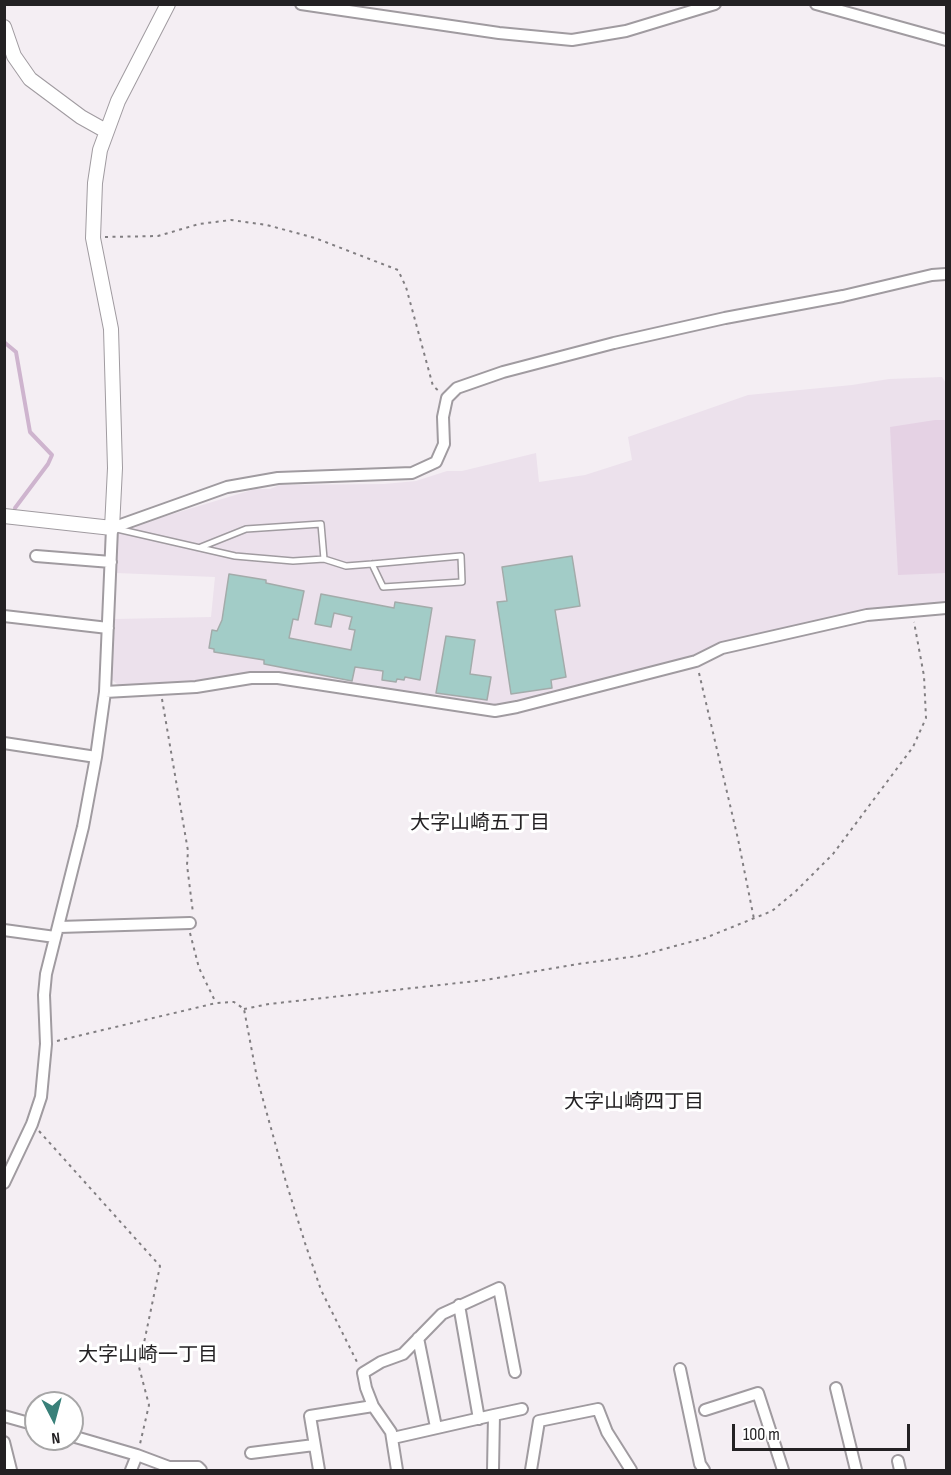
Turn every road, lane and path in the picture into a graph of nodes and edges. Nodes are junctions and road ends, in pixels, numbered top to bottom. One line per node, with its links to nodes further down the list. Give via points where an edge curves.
1 (168, 4): 7 (street)
2 (301, 4): 3 (street, via 572,40 626,31)
3 (715, 4)
4 (816, 4): 6 (street)
5 (4, 27): 7 (street, via 14,56 30,80)
6 (946, 40)
7 (106, 131): 8 (street, via 95,183)
8 (93, 238): 10 (path, via 158,236 231,220 315,238 398,270 433,386); 12 (street, via 111,330 115,468)
9 (946, 274): 10 (street, via 614,343 503,372 457,388)
10 (447, 398): 12 (street, via 444,444 436,462 412,473 278,478 237,486)
11 (4, 516): 12 (street)
12 (112, 528): 13 (lane); 16 (street)
13 (201, 547): 15 (lane, via 235,556 292,561); 15 (lane, via 246,529 321,524)
14 (36, 556): 16 (street)
15 (324, 559): 17 (lane, via 346,566)
16 (111, 562): 21 (street)
17 (372, 564): 17 (lane, via 461,556 462,582 383,587)
18 (946, 608): 19 (street)
19 (911, 610): 22 (street, via 867,615 722,648); 27 (path, via 924,676 926,718 914,747 833,854 772,911)
20 (4, 616): 21 (street)
21 (108, 628): 24 (street)
22 (696, 661): 23 (street, via 495,711 278,678); 27 (path)
23 (161, 689): 24 (street); 28 (path, via 188,851 193,912)
24 (105, 692): 26 (street)
25 (4, 743): 26 (street)
26 (96, 757): 30 (street)
27 (754, 918): 32 (path, via 705,938 638,956 485,980)
28 (190, 923): 30 (street); 31 (path, via 199,969)
29 (4, 930): 30 (street)
30 (57, 932): 33 (street, via 46,974)
31 (216, 1003): 32 (path, via 234,1002); 33 (path)
32 (244, 1009): 40 (path, via 257,1078 305,1243 321,1290)
33 (46, 1044): 34 (street, via 41,1097)
34 (32, 1124): 35 (street); 55 (path, via 160,1266 139,1367 149,1405)
35 (4, 1184)
36 (459, 1305): 37 (street, via 442,1314); 39 (street, via 500,1288); 47 (street)
37 (418, 1338): 40 (street, via 403,1353); 49 (street)
38 (680, 1369): 65 (street)
39 (515, 1372)
40 (363, 1373): 42 (street)
41 (836, 1388): 67 (street)
42 (373, 1406): 50 (street); 53 (street, via 310,1416)
43 (522, 1409): 45 (street)
44 (705, 1410): 66 (street, via 758,1393)
45 (494, 1415): 47 (street); 62 (street)
46 (4, 1416): 48 (street)
47 (479, 1419): 49 (street)
48 (24, 1422)
49 (436, 1427): 50 (street)
50 (393, 1438): 61 (street)
51 (84, 1440): 55 (street)
52 (4, 1442): 57 (street)
53 (314, 1445): 54 (street); 60 (street)
54 (251, 1452)
55 (137, 1455): 56 (street); 58 (street)
56 (168, 1469): 59 (street)
57 (11, 1470)
58 (131, 1470)
59 (201, 1470)
60 (320, 1470)
61 (397, 1470)
62 (493, 1470)
63 (531, 1470): 64 (street, via 539,1421 598,1409 607,1432)
64 (631, 1470)
65 (704, 1470)
66 (783, 1470)
67 (856, 1470)

